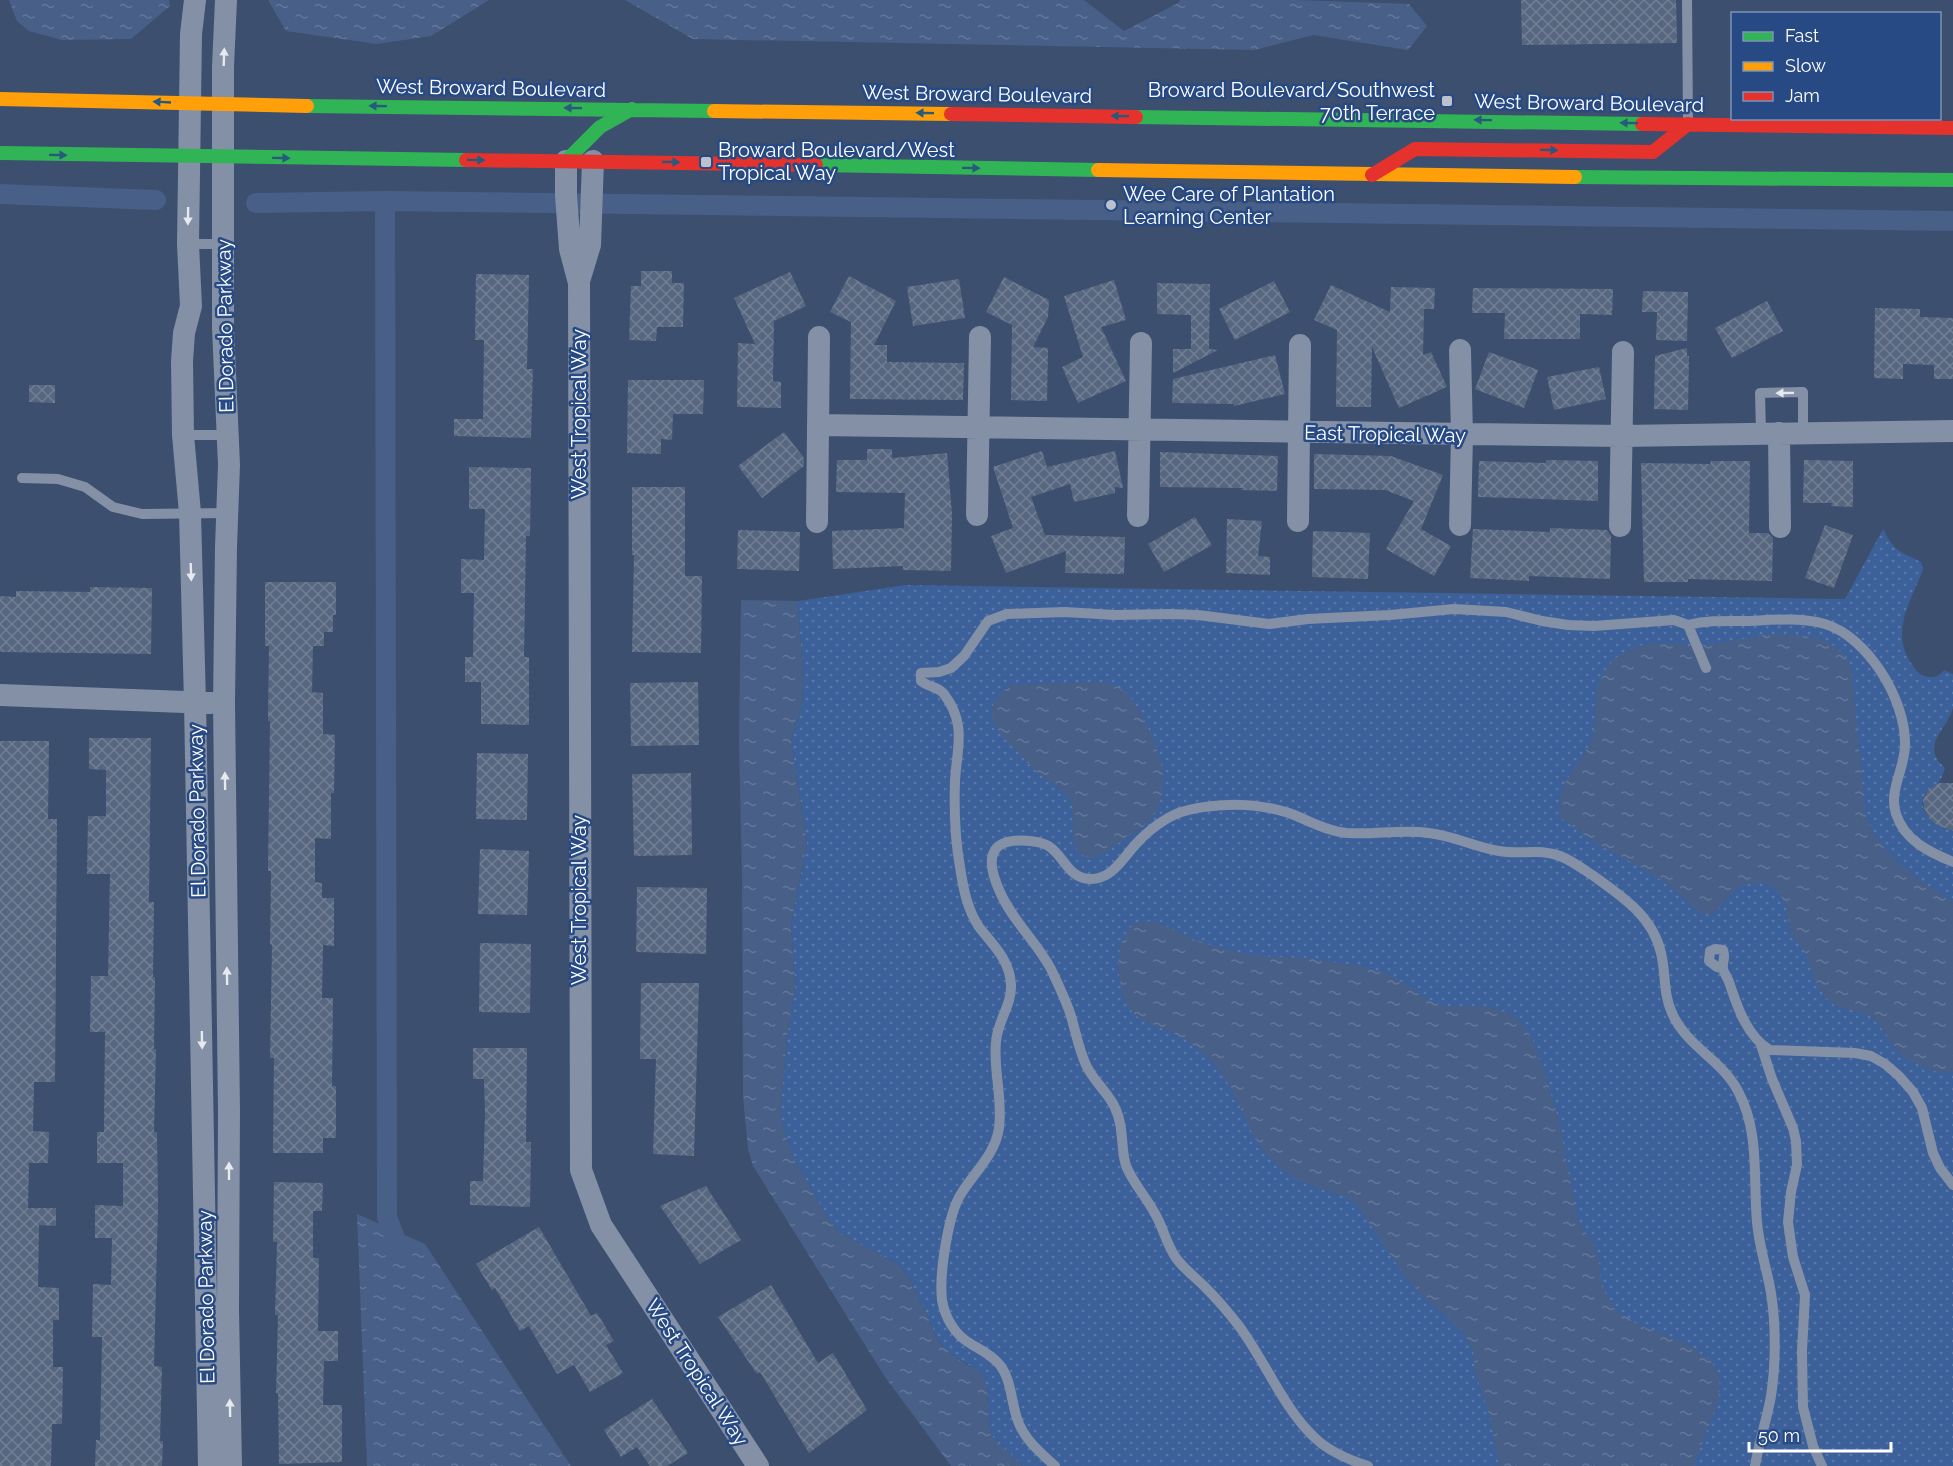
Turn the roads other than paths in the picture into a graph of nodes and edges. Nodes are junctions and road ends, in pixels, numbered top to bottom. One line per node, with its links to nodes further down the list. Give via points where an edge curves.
1 (195, 0): 6 (street, El Dorado Parkway)
2 (226, 0): 5 (street, El Dorado Parkway, one-way to 2)
3 (1687, 0): 8 (lane)
4 (0, 99): 6 (main road, West Broward Boulevard, one-way to 4)
5 (224, 103): 6 (main road, West Broward Boulevard); 7 (main road, West Broward Boulevard, one-way to 5); 12 (street, El Dorado Parkway)
6 (189, 104): 11 (street, El Dorado Parkway)
7 (632, 109): 8 (main road, West Broward Boulevard, one-way to 7); 13 (main road, via 600,127)
8 (1688, 124): 9 (main road, West Broward Boulevard); 15 (main road, one-way to 8, via 1415,149 1653,152)
9 (1953, 128)
10 (0, 153): 11 (main road, one-way to 11)
11 (189, 157): 12 (main road); 17 (street, El Dorado Parkway, one-way to 17)
12 (223, 158): 13 (main road, one-way to 13); 18 (street, El Dorado Parkway)
13 (566, 161): 14 (main road); 19 (street, West Tropical Way, via 570,249)
14 (593, 161): 15 (main road, one-way to 15); 19 (street, West Tropical Way, via 590,245)
15 (1372, 175): 16 (main road)
16 (1953, 180)
17 (188, 244): 18 (lane); 33 (street, El Dorado Parkway, via 191,306 182,361)
18 (223, 244): 34 (street, El Dorado Parkway)
19 (579, 283): 59 (street, West Tropical Way, via 581,1170 601,1225)
20 (980, 337): 27 (street)
21 (819, 338): 26 (street)
22 (1141, 343): 28 (street)
23 (1300, 345): 30 (street)
24 (1460, 350): 35 (street)
25 (1623, 352): 36 (street)
26 (818, 425): 27 (street, East Tropical Way); 43 (street)
27 (978, 427): 28 (street, East Tropical Way); 40 (street)
28 (1140, 430): 30 (street, East Tropical Way); 41 (street)
29 (1953, 431): 31 (street, East Tropical Way)
30 (1299, 432): 35 (street, East Tropical Way); 42 (street)
31 (1803, 432): 32 (street, East Tropical Way); 32 (lane, one-way to 32, via 1803,392 1760,393)
32 (1770, 433): 36 (street, East Tropical Way); 46 (street)
33 (183, 435): 34 (lane); 38 (street, El Dorado Parkway)
34 (228, 435): 39 (street, El Dorado Parkway)
35 (1462, 435): 36 (street, East Tropical Way); 44 (street)
36 (1622, 436): 45 (street)
37 (22, 478): 38 (lane, via 76,484 113,507 142,513)
38 (190, 513): 39 (lane); 50 (street, El Dorado Parkway, one-way to 50)
39 (227, 513): 51 (street, El Dorado Parkway)
40 (977, 515)
41 (1138, 516)
42 (1298, 521)
43 (817, 522)
44 (1460, 525)
45 (1620, 526)
46 (1780, 526)
47 (1688, 625): 48 (lane); 52 (lane, via 1719,620 1825,624 1861,647 1885,678 1904,727 1906,744 1893,801 1895,813 1913,840); 60 (lane, via 1674,620 1568,625 1506,612 1464,609 1269,624 1198,615 1007,614 988,621 951,668 921,673 921,681 943,693 956,717 960,749 955,824 964,889 979,926 1003,957 1011,984 996,1041 998,1134 992,1152 953,1209 942,1302 958,1334 992,1356 1003,1370 1018,1422)
48 (1706, 668)
49 (0, 695): 50 (street)
50 (195, 703): 51 (street); 56 (street, El Dorado Parkway, one-way to 56)
51 (224, 703): 56 (street, El Dorado Parkway, one-way to 51)
52 (1953, 862)
53 (1723, 968): 54 (lane, via 1750,1032)
54 (1761, 1045): 55 (lane, via 1770,1050 1856,1053 1885,1064 1913,1092 1922,1108 1932,1153); 63 (lane, via 1796,1141 1797,1165 1788,1222 1793,1257 1805,1295 1803,1407)
55 (1953, 1185)
56 (217, 1200): 57 (street, El Dorado Parkway); 58 (street, El Dorado Parkway, one-way to 56, via 228,1310)
57 (209, 1466)
58 (231, 1466)
59 (758, 1466)
60 (1055, 1466)
61 (1368, 1466): 62 (lane, via 1316,1440 1239,1326 1174,1256 1153,1208 1127,1168 1116,1110 1085,1062 1047,961 998,887 993,852 999,845 1011,841 1040,842 1052,848 1071,872 1094,879 1116,868 1143,837 1181,812 1232,805 1259,807 1341,832 1431,833 1497,851 1556,854 1635,907 1658,943 1666,994 1677,1024 1728,1075 1739,1092 1752,1134 1759,1244 1771,1294 1774,1358)
62 (1755, 1466)
63 (1822, 1466)

